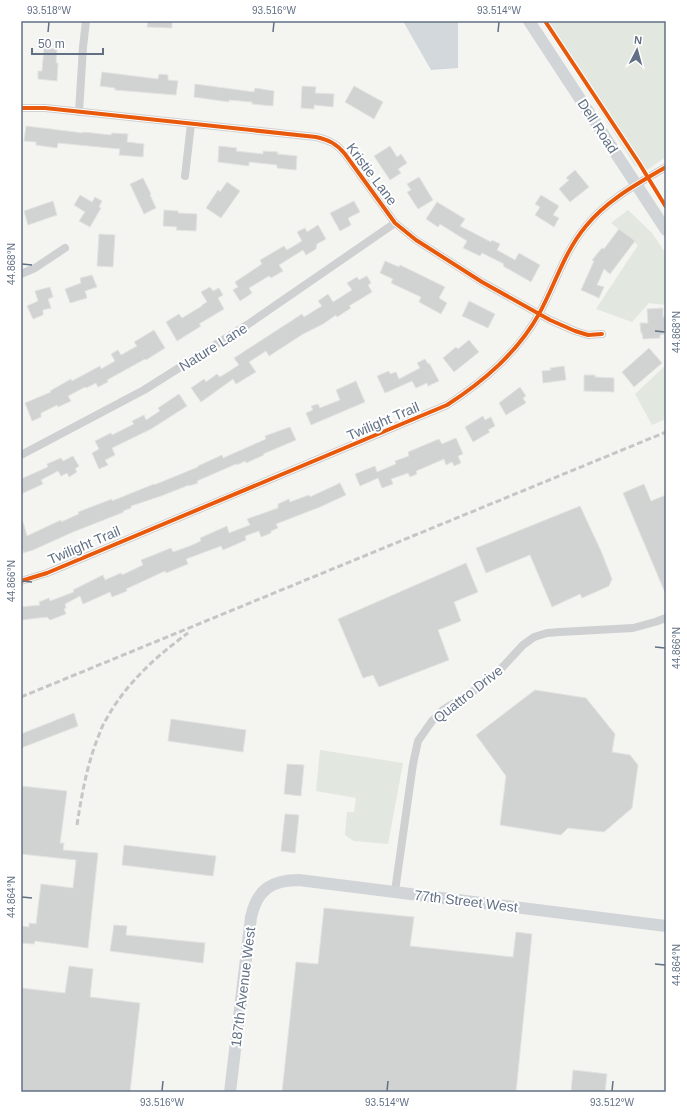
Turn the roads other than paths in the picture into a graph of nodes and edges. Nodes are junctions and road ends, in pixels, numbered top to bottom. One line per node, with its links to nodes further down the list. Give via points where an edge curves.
1 (86, 21): 4 (street)
2 (529, 21): 8 (street, Dell Road)
3 (21, 108): 4 (street, Kristie Lane)
4 (79, 112): 5 (street, Kristie Lane)
5 (191, 124): 7 (street); 9 (street, Kristie Lane, via 327,140 346,154)
6 (666, 167): 8 (street, Twilight Trail)
7 (185, 176)
8 (636, 184): 10 (street, Dell Road); 13 (street, Twilight Trail, via 615,198 586,226 574,242)
9 (395, 223): 13 (street, Kristie Lane, via 440,256); 15 (street, Nature Lane, via 247,325 144,390)
10 (666, 230)
11 (65, 248): 12 (street)
12 (21, 274)
13 (539, 314): 14 (street, Kristie Lane, via 575,331 588,335); 16 (street, Twilight Trail, via 515,348 495,369 472,389 447,405 46,573)
14 (602, 334)
15 (21, 454)
16 (21, 581)
17 (666, 618): 19 (street, Quattro Drive, via 633,628 547,633 534,637 498,672 443,710 432,721 418,741)
18 (268, 887): 19 (street, 77th Street West, via 286,880 298,880); 21 (street, 187th Avenue West, via 254,904 251,917)
19 (395, 891): 20 (street, 77th Street West)
20 (666, 926)
21 (230, 1092)

